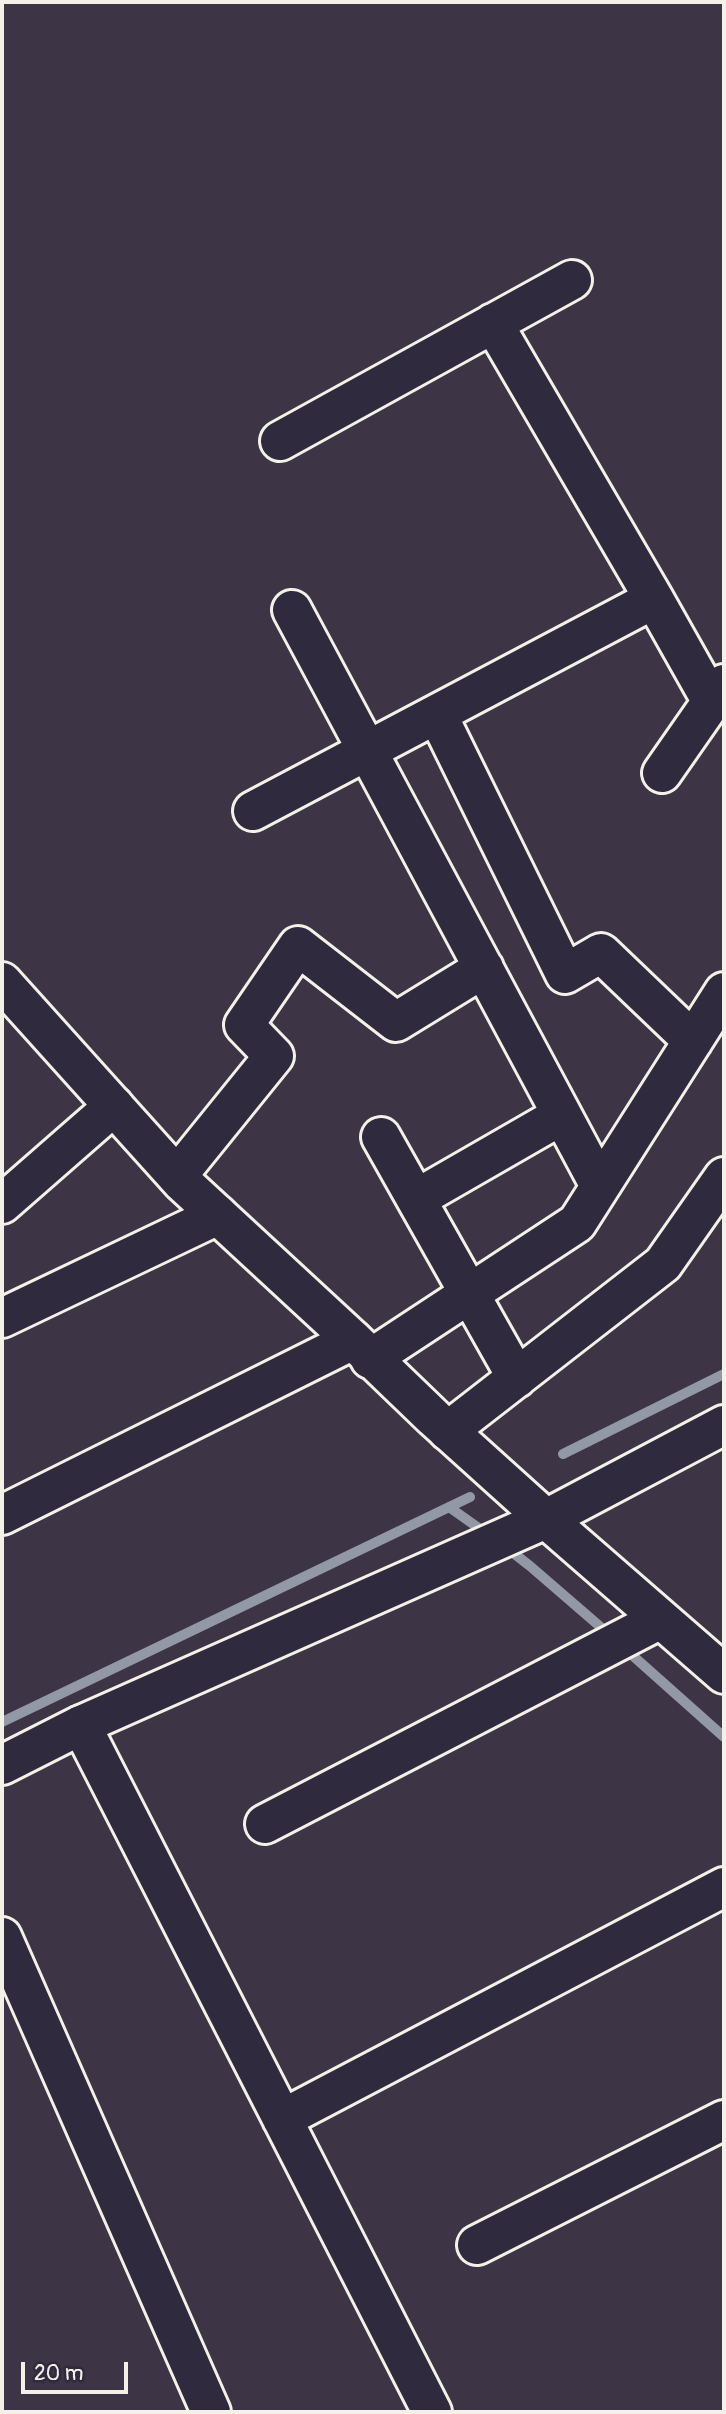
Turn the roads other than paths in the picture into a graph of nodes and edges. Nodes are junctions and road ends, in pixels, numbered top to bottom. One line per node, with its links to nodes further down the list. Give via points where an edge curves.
1 (572, 280): 2 (street)
2 (493, 323): 3 (street); 4 (street)
3 (280, 441)
4 (654, 599): 6 (street); 7 (street)
5 (292, 610): 8 (street)
6 (718, 693): 9 (street)
7 (437, 714): 8 (street); 14 (street, via 565,974 601,953)
8 (367, 751): 10 (street); 11 (street)
9 (663, 773)
10 (253, 811)
11 (484, 968): 16 (street); 18 (street, via 396,1022 298,946 244,1025 274,1056)
12 (2, 982): 15 (street)
13 (724, 992): 14 (street)
14 (693, 1041): 20 (street)
15 (114, 1106): 18 (street); 22 (street)
16 (562, 1115): 20 (street); 21 (street)
17 (381, 1137): 21 (street)
18 (177, 1176): 23 (street)
19 (724, 1177): 27 (street, via 663,1265)
20 (600, 1186): 24 (street, via 577,1223)
21 (416, 1199): 24 (street)
22 (2, 1204)
23 (218, 1215): 25 (street); 26 (street)
24 (470, 1293): 26 (street); 27 (street)
25 (2, 1318)
26 (362, 1349): 29 (street); 30 (street)
27 (517, 1378): 29 (street)
28 (724, 1425): 31 (street)
29 (448, 1431): 31 (street)
30 (2, 1515)
31 (546, 1519): 32 (street); 34 (street)
32 (662, 1619): 33 (street); 36 (street)
33 (724, 1674)
34 (81, 1725): 35 (street); 39 (street)
35 (2, 1765)
36 (265, 1824)
37 (724, 1887): 39 (street)
38 (2, 1937): 42 (street)
39 (282, 2119): 43 (street)
40 (724, 2120): 41 (street)
41 (477, 2245)
42 (211, 2412)
43 (432, 2412)

